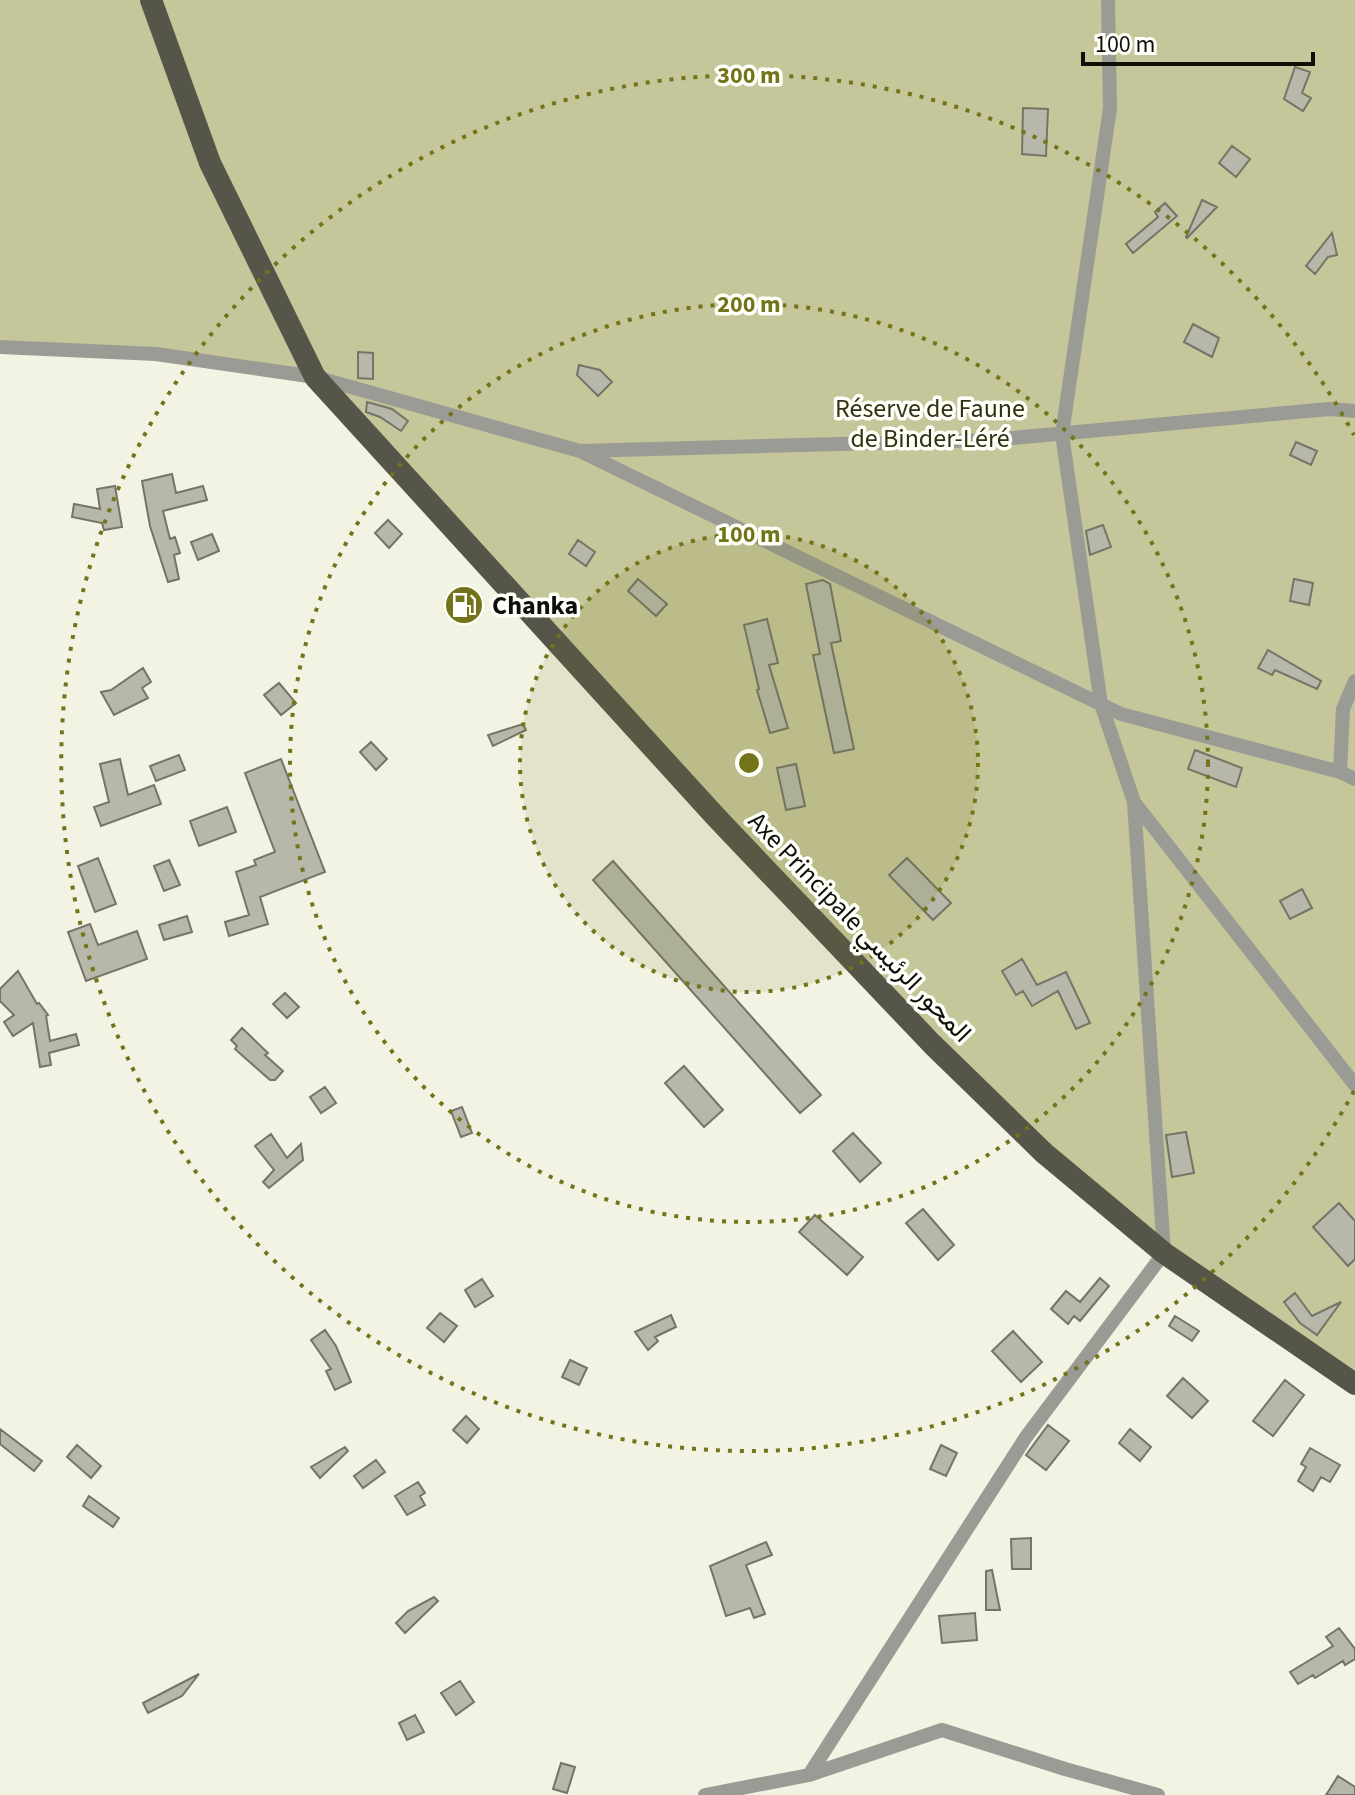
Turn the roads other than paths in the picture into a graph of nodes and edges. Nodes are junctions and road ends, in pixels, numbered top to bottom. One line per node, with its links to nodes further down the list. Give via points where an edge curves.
1 (151, 0): 4 (main road, Axe Principale المحور الرئيسي, via 210,163)
2 (1108, 0): 6 (street, via 1110,108)
3 (0, 347): 4 (street, via 156,354)
4 (315, 377): 7 (street); 14 (main road, Axe Principale المحور الرئيسي, via 716,817 932,1044 1044,1153)
5 (1355, 411): 6 (street, via 1329,409)
6 (1062, 434): 7 (street); 9 (street)
7 (580, 451): 9 (street)
8 (1355, 681): 10 (street, via 1343,709)
9 (1101, 704): 10 (street, via 1121,714); 12 (street)
10 (1340, 772): 11 (street)
11 (1355, 779)
12 (1134, 802): 13 (street); 14 (street)
13 (1355, 1085)
14 (1164, 1253): 15 (main road, Axe Principale المحور الرئيسي); 16 (street, via 1026,1437)
15 (1355, 1384)
16 (809, 1775): 17 (street); 18 (street, via 942,1730)
17 (705, 1795)
18 (1158, 1795)

